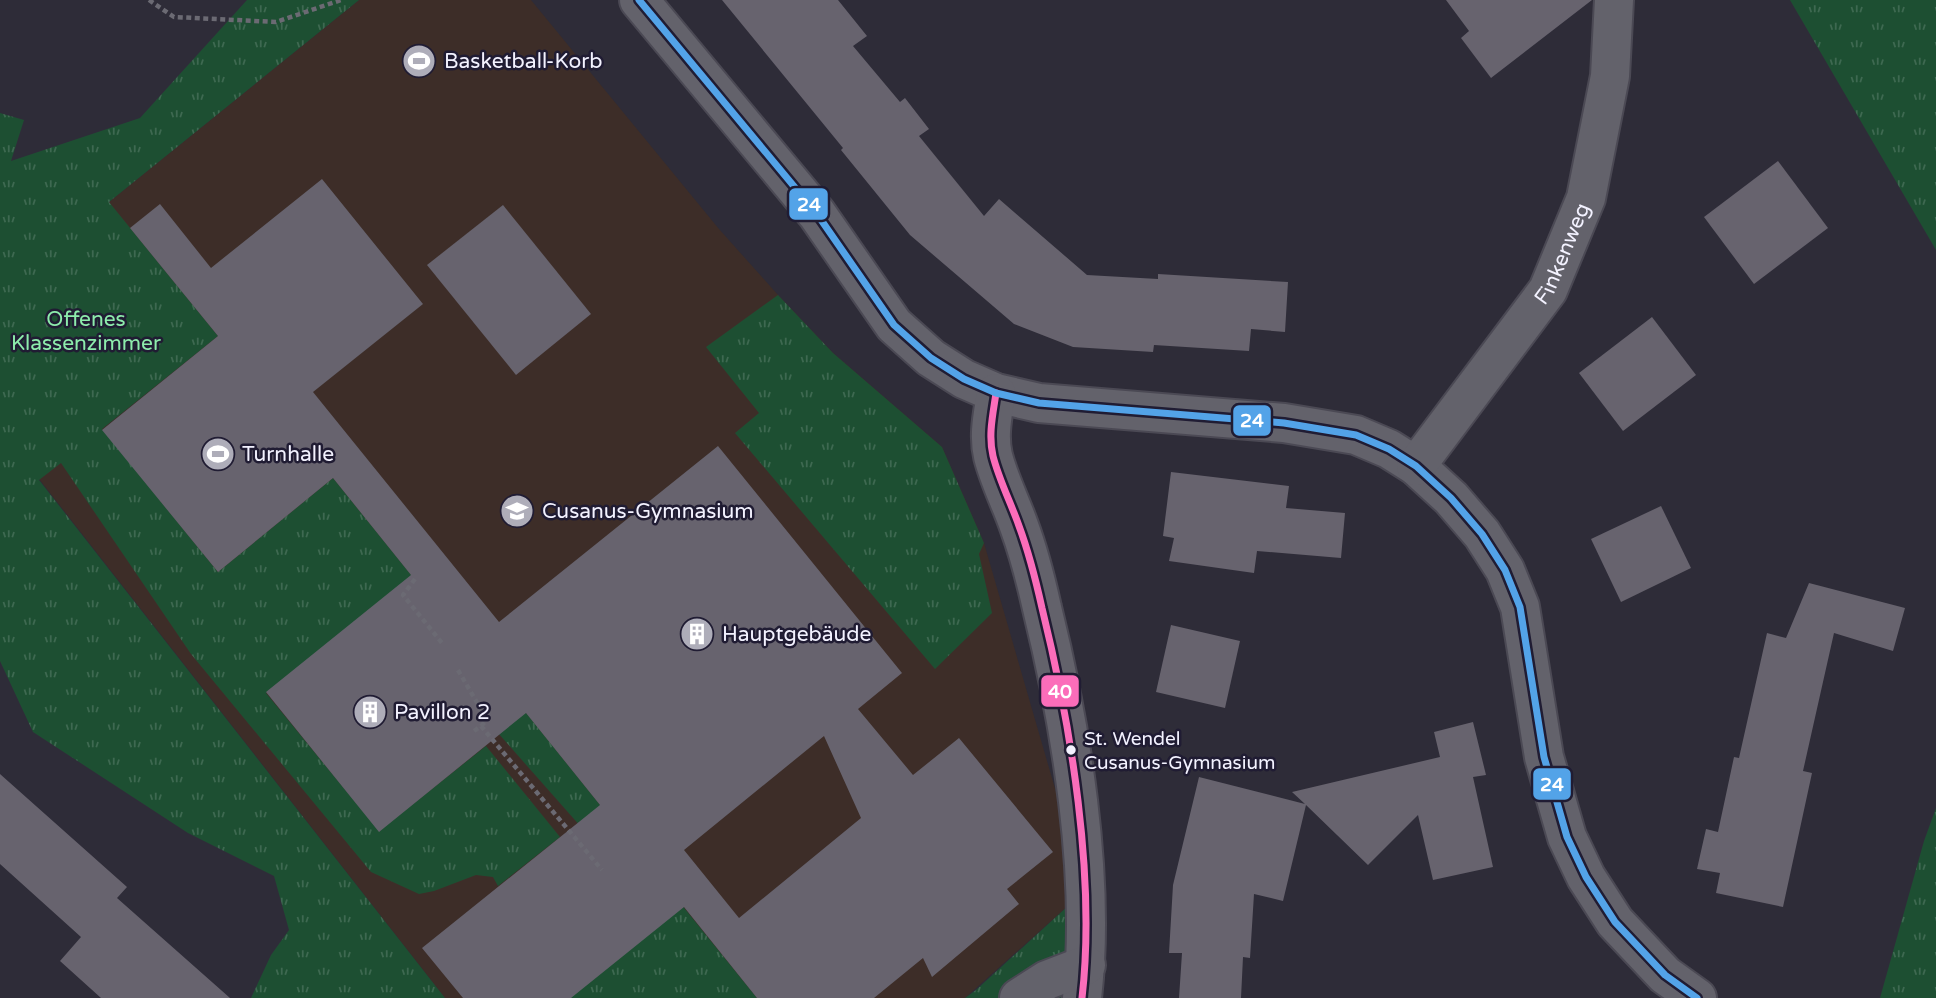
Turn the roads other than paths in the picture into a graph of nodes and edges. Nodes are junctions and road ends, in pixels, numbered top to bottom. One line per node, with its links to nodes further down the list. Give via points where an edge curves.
1 (639, 0): 3 (street, via 817,214 894,325 930,358)
2 (1614, 0): 4 (street, Finkenweg, via 1610,76 1586,198 1548,290)
3 (996, 393): 4 (street, via 1084,408 1323,428 1356,435); 5 (street, via 993,456 1035,582 1065,718 1081,835)
4 (1416, 467): 7 (street, via 1451,498 1505,570 1520,607 1555,801 1586,877 1615,922 1665,975)
5 (1084, 981): 6 (street, via 1047,980)
6 (1018, 998)
7 (1697, 998)

